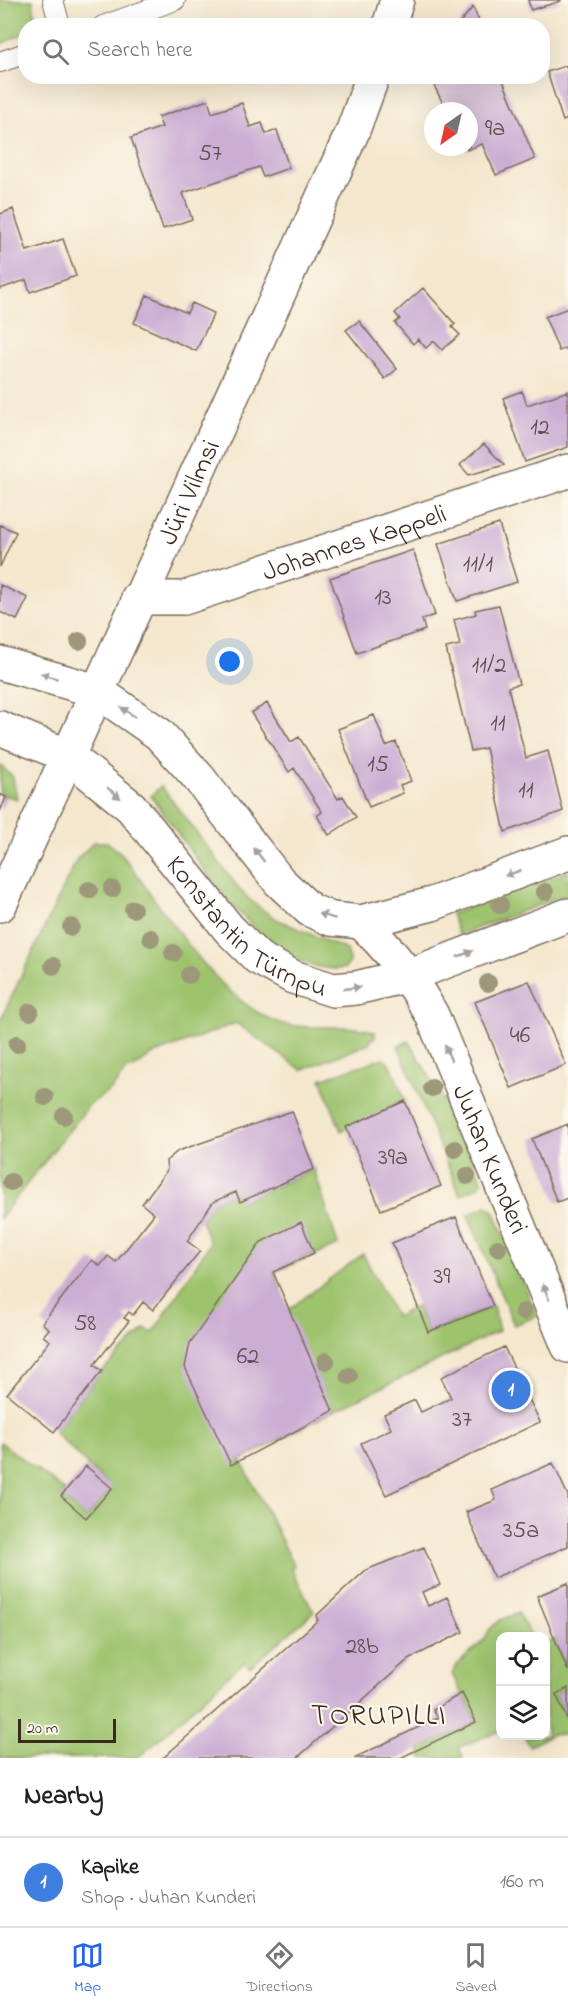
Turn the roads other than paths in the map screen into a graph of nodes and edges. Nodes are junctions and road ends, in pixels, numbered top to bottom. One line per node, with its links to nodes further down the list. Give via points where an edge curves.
1 (53, 0): 4 (lane)
2 (175, 0): 5 (lane)
3 (397, 0): 6 (street)
4 (58, 18)
5 (125, 18)
6 (391, 18)
7 (18, 56): 8 (lane)
8 (0, 62)
9 (370, 84): 11 (street, Jüri Vilmsi, via 352,133)
10 (568, 471): 11 (street, Johannes Kappeli, via 184,598)
11 (138, 598): 13 (street, Jüri Vilmsi)
12 (0, 663): 13 (street, Konstantin Türnpu, one-way to 12)
13 (97, 692): 15 (street, Jüri Vilmsi); 19 (street, Konstantin Türnpu, one-way to 13, via 331,919 296,900 159,734)
14 (0, 728): 15 (street, Konstantin Türnpu)
15 (68, 756): 17 (street, Jüri Vilmsi); 20 (street, Konstantin Türnpu, one-way to 20, via 131,807 229,929 258,958 293,977 333,990)
16 (568, 853): 19 (street, Konstantin Türnpu, one-way to 19, via 432,904)
17 (0, 905)
18 (568, 915): 20 (street, Konstantin Türnpu, one-way to 18)
19 (361, 922): 20 (street, Juhan Kunderi)
20 (410, 975): 21 (street, Juhan Kunderi, one-way to 20, via 443,1041)
21 (568, 1346)

